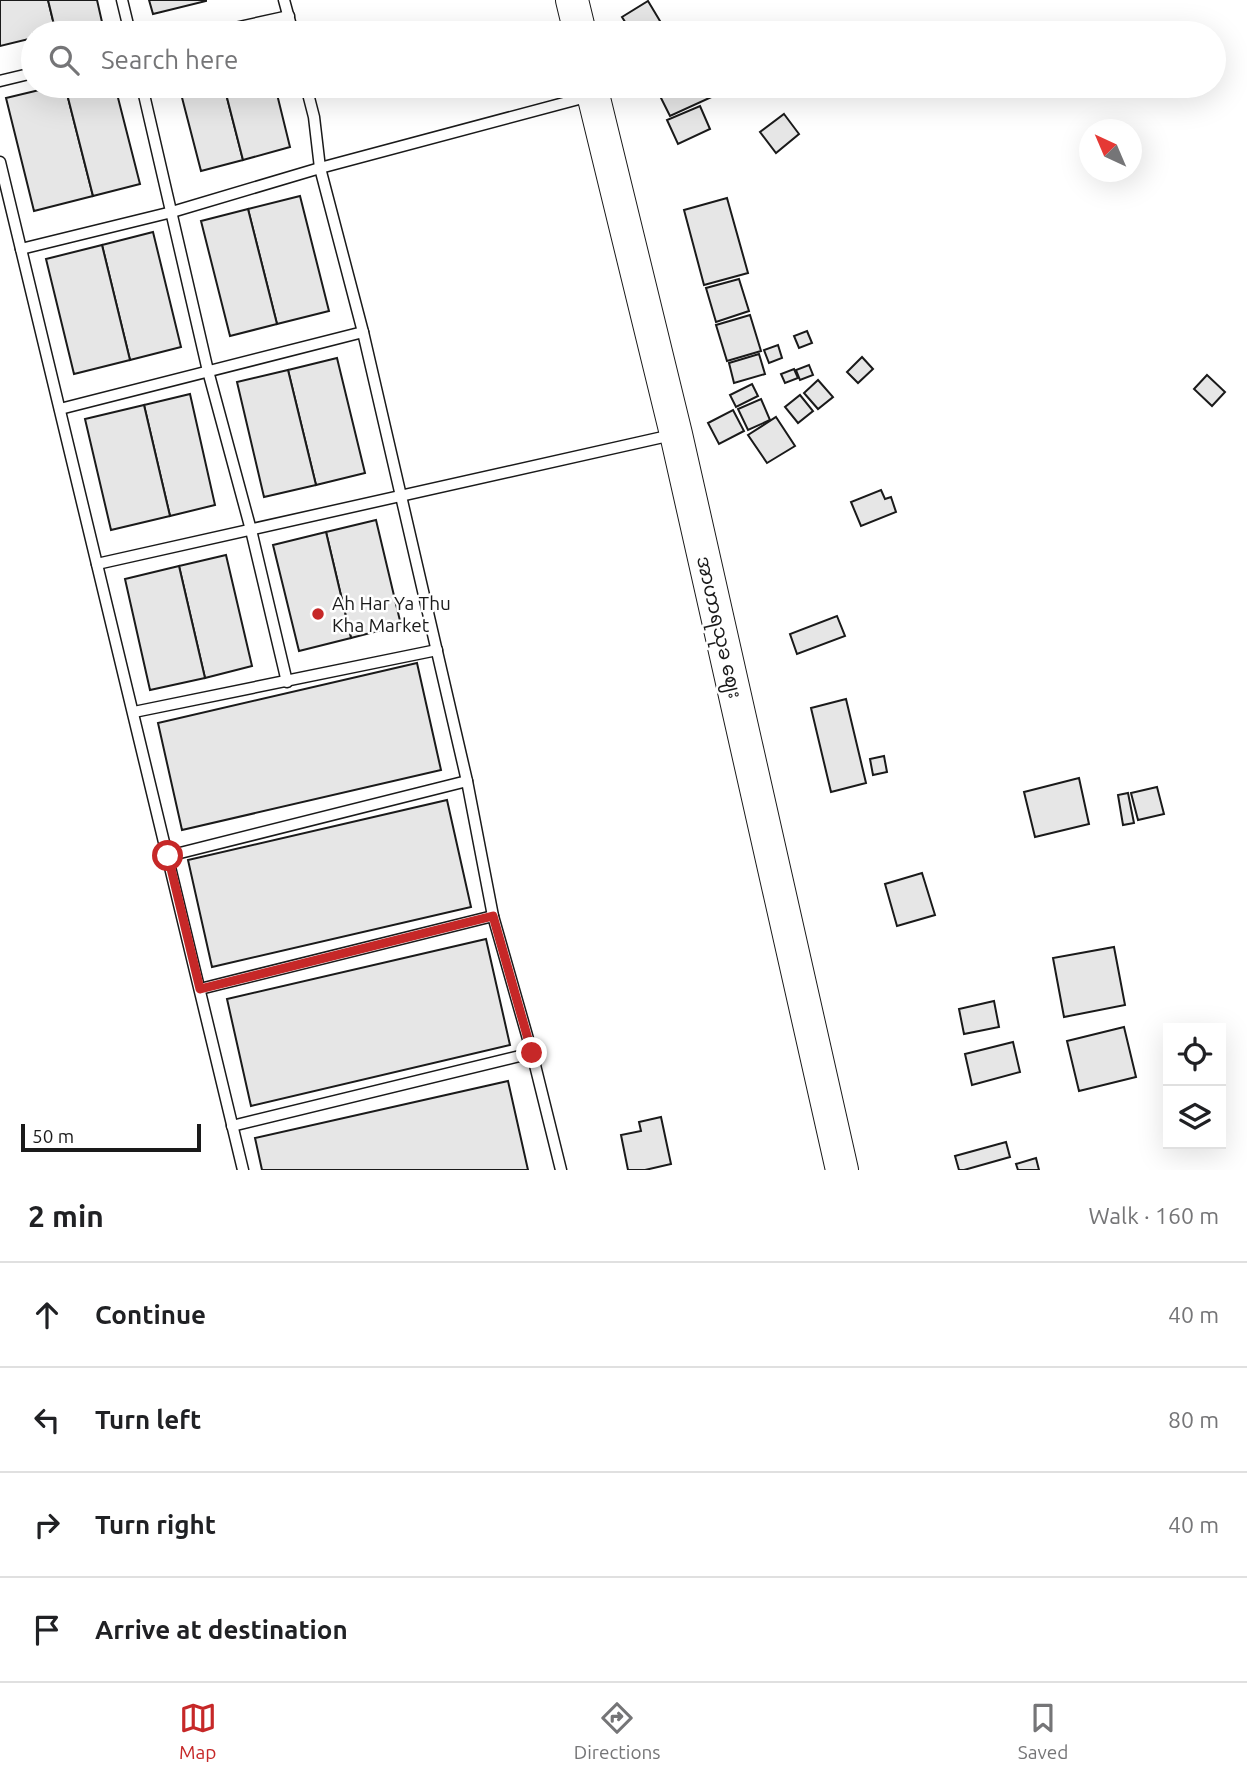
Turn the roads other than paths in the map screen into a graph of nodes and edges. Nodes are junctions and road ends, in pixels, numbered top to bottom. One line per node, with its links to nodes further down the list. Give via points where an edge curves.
1 (122, 0): 5 (lane)
2 (284, 0): 4 (lane)
3 (572, 0): 8 (street)
4 (289, 16): 6 (lane); 7 (lane)
5 (127, 21)
6 (266, 21)
7 (290, 21)
8 (577, 21)
9 (21, 77): 10 (lane)
10 (0, 81)
11 (145, 98): 17 (lane)
12 (309, 98): 16 (lane)
13 (567, 98): 16 (lane)
14 (594, 98): 22 (street, အာဟာရသုခ ဈေး)
15 (0, 162): 18 (lane)
16 (320, 168): 17 (lane); 19 (lane)
17 (172, 212): 18 (lane); 20 (lane)
18 (21, 249): 21 (lane)
19 (363, 332): 20 (lane); 23 (lane)
20 (208, 371): 21 (lane); 24 (lane)
21 (60, 409): 25 (lane)
22 (676, 434): 23 (lane); 37 (street, အာဟာရသုခ ဈေး)
23 (401, 496): 24 (lane); 26 (lane)
24 (251, 530): 25 (lane); 27 (lane)
25 (97, 564): 28 (lane)
26 (437, 650): 27 (lane); 29 (lane)
27 (287, 682): 28 (lane)
28 (134, 712): 30 (lane)
29 (467, 781): 30 (lane); 31 (lane)
30 (168, 856): 32 (lane)
31 (493, 916): 32 (lane); 33 (lane)
32 (200, 989): 34 (lane)
33 (532, 1053): 34 (lane); 36 (lane)
34 (232, 1126): 35 (lane)
35 (243, 1170)
36 (561, 1170)
37 (842, 1170)

